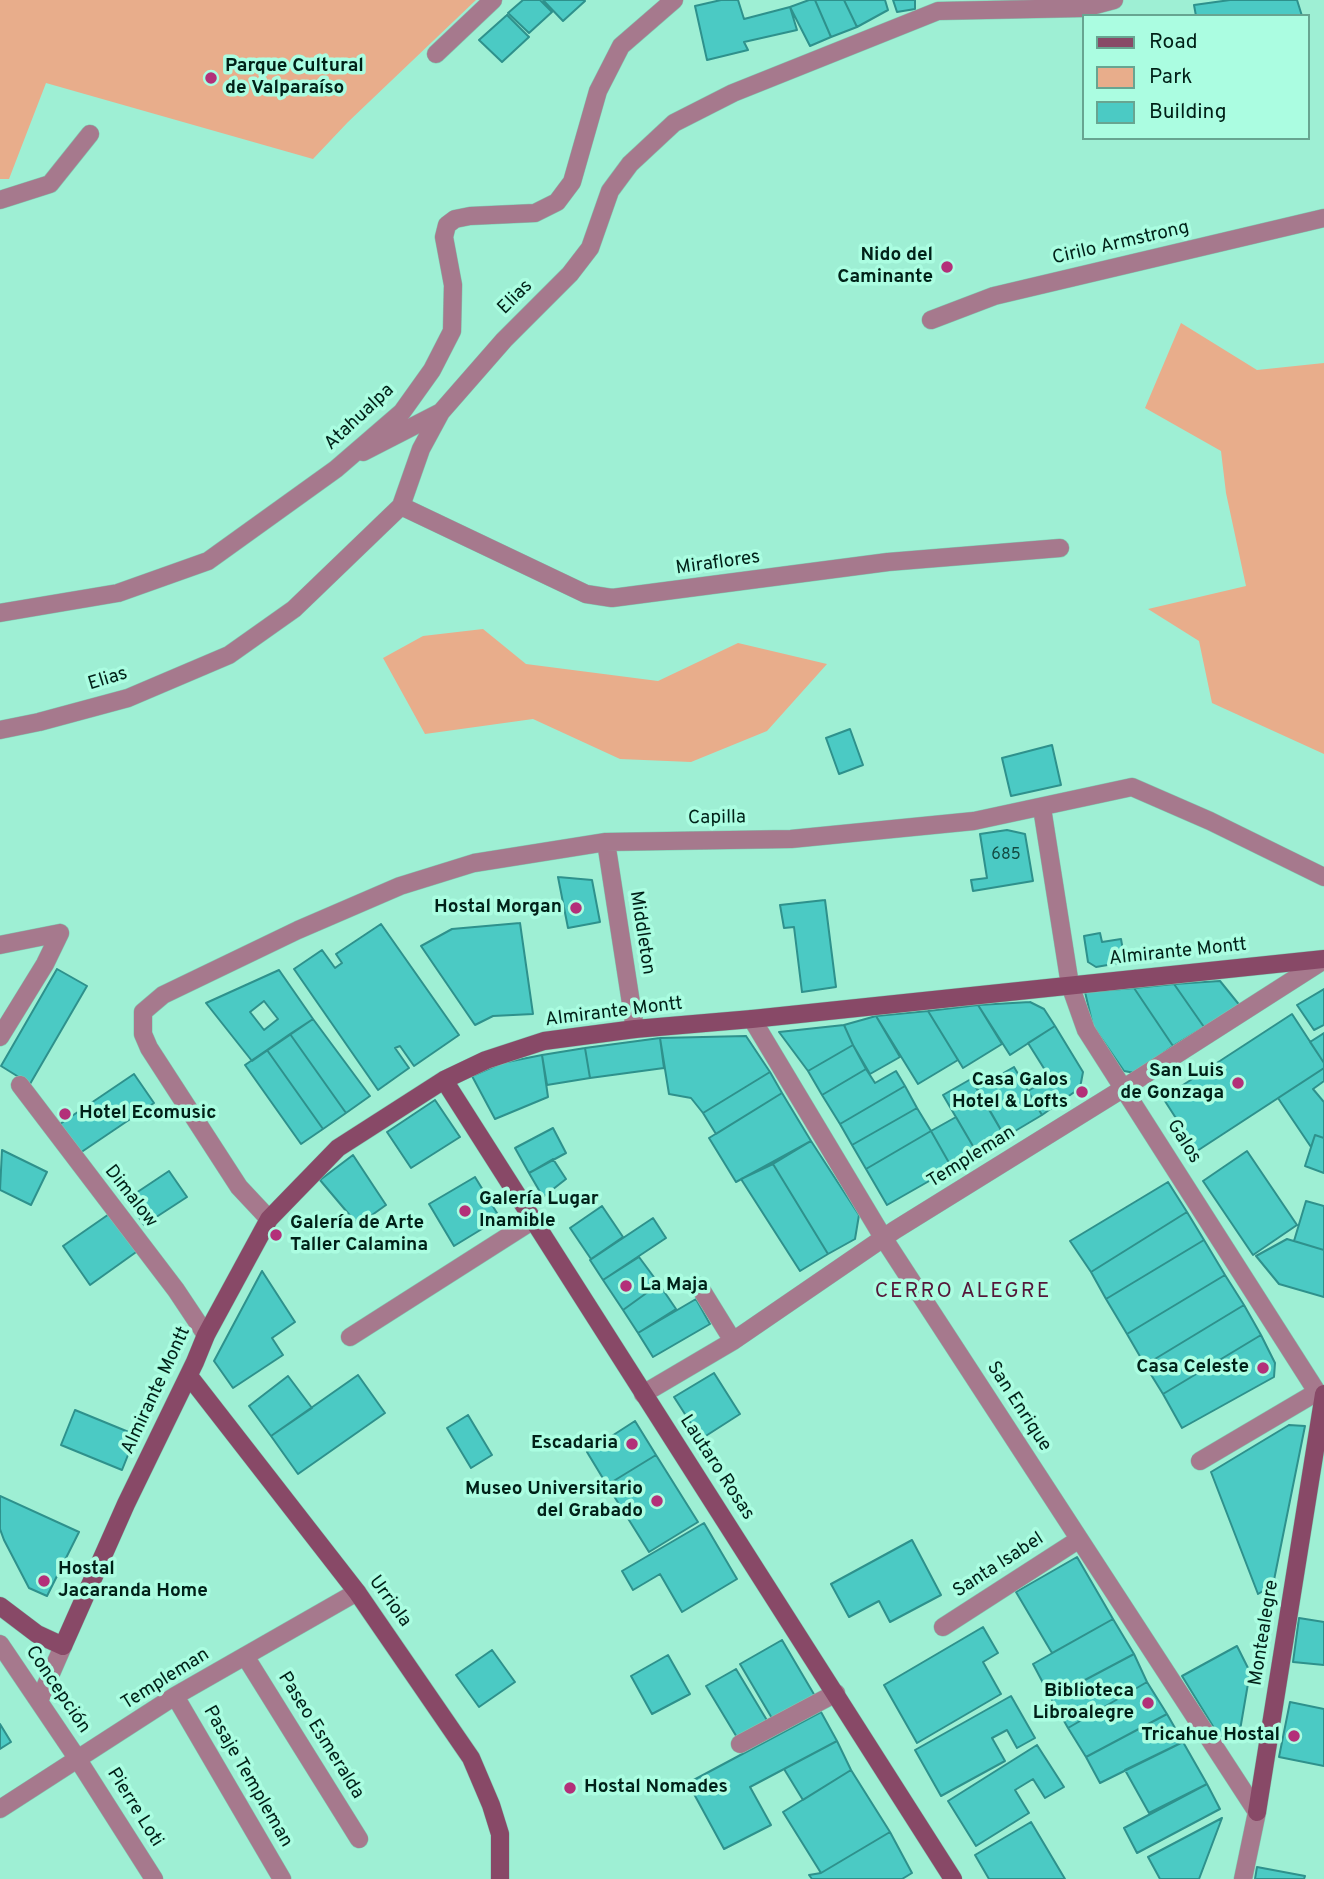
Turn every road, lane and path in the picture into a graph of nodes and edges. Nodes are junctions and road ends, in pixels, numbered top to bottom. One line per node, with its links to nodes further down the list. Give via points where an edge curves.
1 (493, 0): 4 (street)
2 (674, 0): 10 (street, Atahualpa, via 621,47 598,91 572,182 557,202 535,213 470,216 447,225 444,237 453,285 452,331 402,412)
3 (1114, 0): 9 (street, Elias, via 1084,8 938,12 733,93 674,123 630,164 610,191 590,248 570,274)
4 (436, 54)
5 (90, 134): 6 (street, via 50,184)
6 (0, 200)
7 (1324, 218): 8 (street, Cirilo Armstrong, via 993,296)
8 (931, 320)
9 (441, 412): 10 (street); 11 (street, Elias, via 421,449)
10 (347, 459): 13 (street, Atahualpa, via 208,561 118,593)
11 (401, 506): 12 (street, Miraflores, via 586,594 612,598 888,562); 14 (street, Elias, via 294,609 229,655 128,698)
12 (1060, 548)
13 (0, 613)
14 (0, 730)
15 (1042, 808): 16 (street, Capilla, via 974,821 821,837); 17 (street, Capilla, via 1132,787); 20 (street, Galos)
16 (606, 842): 22 (street, Middleton); 27 (street, Capilla, via 474,863 400,887 163,995 143,1012 143,1034 149,1048 239,1187)
17 (1324, 877)
18 (0, 945): 23 (street, via 60,933)
19 (1324, 960): 20 (main road, Almirante Montt); 26 (street, Templeman)
20 (1070, 985): 21 (main road, Almirante Montt); 26 (street, Galos, via 1086,1030)
21 (752, 1019): 22 (main road, Almirante Montt); 29 (street, San Enrique)
22 (635, 1029): 24 (main road, Almirante Montt, via 544,1041)
23 (0, 1037)
24 (444, 1080): 27 (main road, Almirante Montt, via 338,1148); 28 (main road, Lautaro Rosas)
25 (20, 1085): 31 (street, Dimalow)
26 (1124, 1088): 29 (street, Templeman); 36 (street, Galos)
27 (269, 1219): 31 (main road, Almirante Montt)
28 (532, 1221): 32 (street); 35 (main road, Lautaro Rosas)
29 (884, 1239): 33 (street, Templeman); 38 (street, San Enrique)
30 (699, 1286): 33 (street)
31 (206, 1335): 34 (main road, Almirante Montt)
32 (350, 1337)
33 (733, 1341): 35 (street, Templeman)
34 (188, 1376): 39 (main road, Urriola); 43 (main road, Almirante Montt)
35 (643, 1394): 45 (main road, Lautaro Rosas)
36 (1322, 1394): 37 (street); 51 (main road, Montealegre)
37 (1200, 1461)
38 (1078, 1540): 41 (street, Santa Isabel); 51 (street, San Enrique)
39 (357, 1592): 44 (street, Templeman); 55 (main road, Urriola, via 471,1758 500,1834)
40 (0, 1606): 43 (main road, via 37,1634)
41 (943, 1627)
42 (0, 1644): 47 (street, Concepción)
43 (63, 1646): 47 (street, Almirante Montt)
44 (246, 1656): 46 (street, Templeman); 52 (street, Paseo Esmeralda)
45 (836, 1693): 48 (street); 56 (main road, Lautaro Rosas)
46 (176, 1696): 49 (street, Templeman); 54 (street, Pasaje Templeman)
47 (39, 1701): 49 (street, Concepción)
48 (740, 1744)
49 (78, 1760): 50 (street, Templeman); 53 (street, Pierre Loti)
50 (0, 1809)
51 (1258, 1812): 57 (street, Montealegre)
52 (359, 1839)
53 (154, 1879)
54 (282, 1879)
55 (500, 1879)
56 (953, 1879)
57 (1243, 1879)

